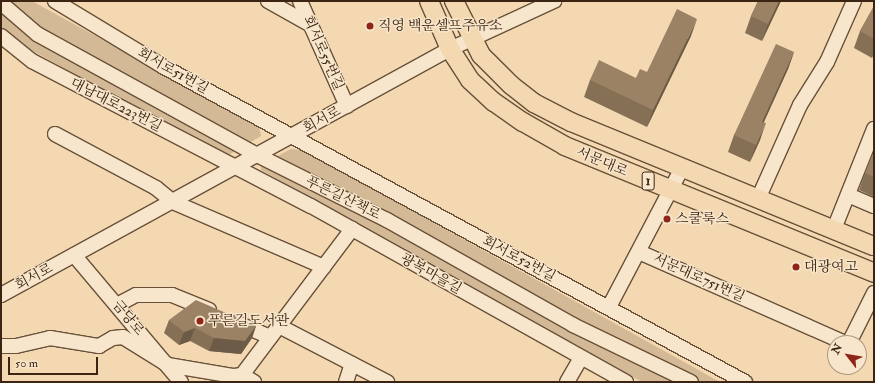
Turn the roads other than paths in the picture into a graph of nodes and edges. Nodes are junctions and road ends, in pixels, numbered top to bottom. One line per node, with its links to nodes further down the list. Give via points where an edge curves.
1 (55, 1): 16 (street, 회서로51번길, via 164,67)
2 (268, 1): 9 (street)
3 (300, 1): 9 (street, 회서로55번길)
4 (429, 1): 12 (main road, 서문대로 / 1)
5 (454, 1): 10 (main road, 서문대로 / 1)
6 (554, 1): 10 (street, 회서로)
7 (854, 1): 22 (street, via 827,62 800,105)
8 (1, 3): 17 (street, 푸른길산책로, via 37,34)
9 (309, 24): 13 (street, 회서로55번길)
10 (472, 38): 12 (street, 회서로); 19 (main road, 서문대로 / 1, via 481,54 511,85 534,103 571,122)
11 (2, 39): 18 (street, 대남대로223번길, via 32,61)
12 (450, 49): 13 (street, 회서로); 20 (main road, 서문대로 / 1, via 470,80 523,122 565,146)
13 (347, 106): 16 (street, 회서로)
14 (874, 130): 21 (street)
15 (55, 134): 23 (street, via 156,188)
16 (294, 135): 17 (street, 회서로); 35 (street, 회서로52번길, via 419,206)
17 (255, 154): 18 (street, 회서로); 50 (street, 푸른길산책로, via 387,220 573,325)
18 (235, 167): 23 (street, 회서로); 25 (street, 광복마을길)
19 (682, 168): 20 (street, 서문대로751번길); 22 (main road, 서문대로 / 1)
20 (670, 190): 28 (street, 서문대로751번길); 31 (main road, 서문대로 / 1)
21 (848, 195): 24 (street); 26 (street)
22 (758, 199): 26 (main road, 서문대로 / 1)
23 (173, 202): 29 (street, 회서로); 30 (street)
24 (874, 206)
25 (352, 228): 30 (street); 41 (street, 광복마을길)
26 (834, 230): 27 (main road, 서문대로 / 1)
27 (874, 246)
28 (639, 252): 35 (street); 37 (street, 서문대로751번길)
29 (74, 255): 33 (street, 회서로); 34 (street, 금당로)
30 (324, 267): 36 (street)
31 (874, 272)
32 (874, 293): 38 (street)
33 (1, 295)
34 (117, 305): 39 (street, via 136,295 172,295); 43 (street, 금당로)
35 (609, 307): 51 (street, 회서로52번길)
36 (279, 326): 39 (street); 42 (street)
37 (827, 335)
38 (853, 335)
39 (270, 337): 44 (street)
40 (1, 346): 43 (street, via 16,346 50,338 99,346 123,336)
41 (581, 358): 48 (street); 49 (street, 광복마을길)
42 (352, 364): 46 (street); 47 (street)
43 (168, 365): 44 (street); 45 (street, 금당로)
44 (243, 378)
45 (181, 382)
46 (346, 382)
47 (387, 382)
48 (568, 382)
49 (626, 382)
50 (692, 382)
51 (745, 382)

